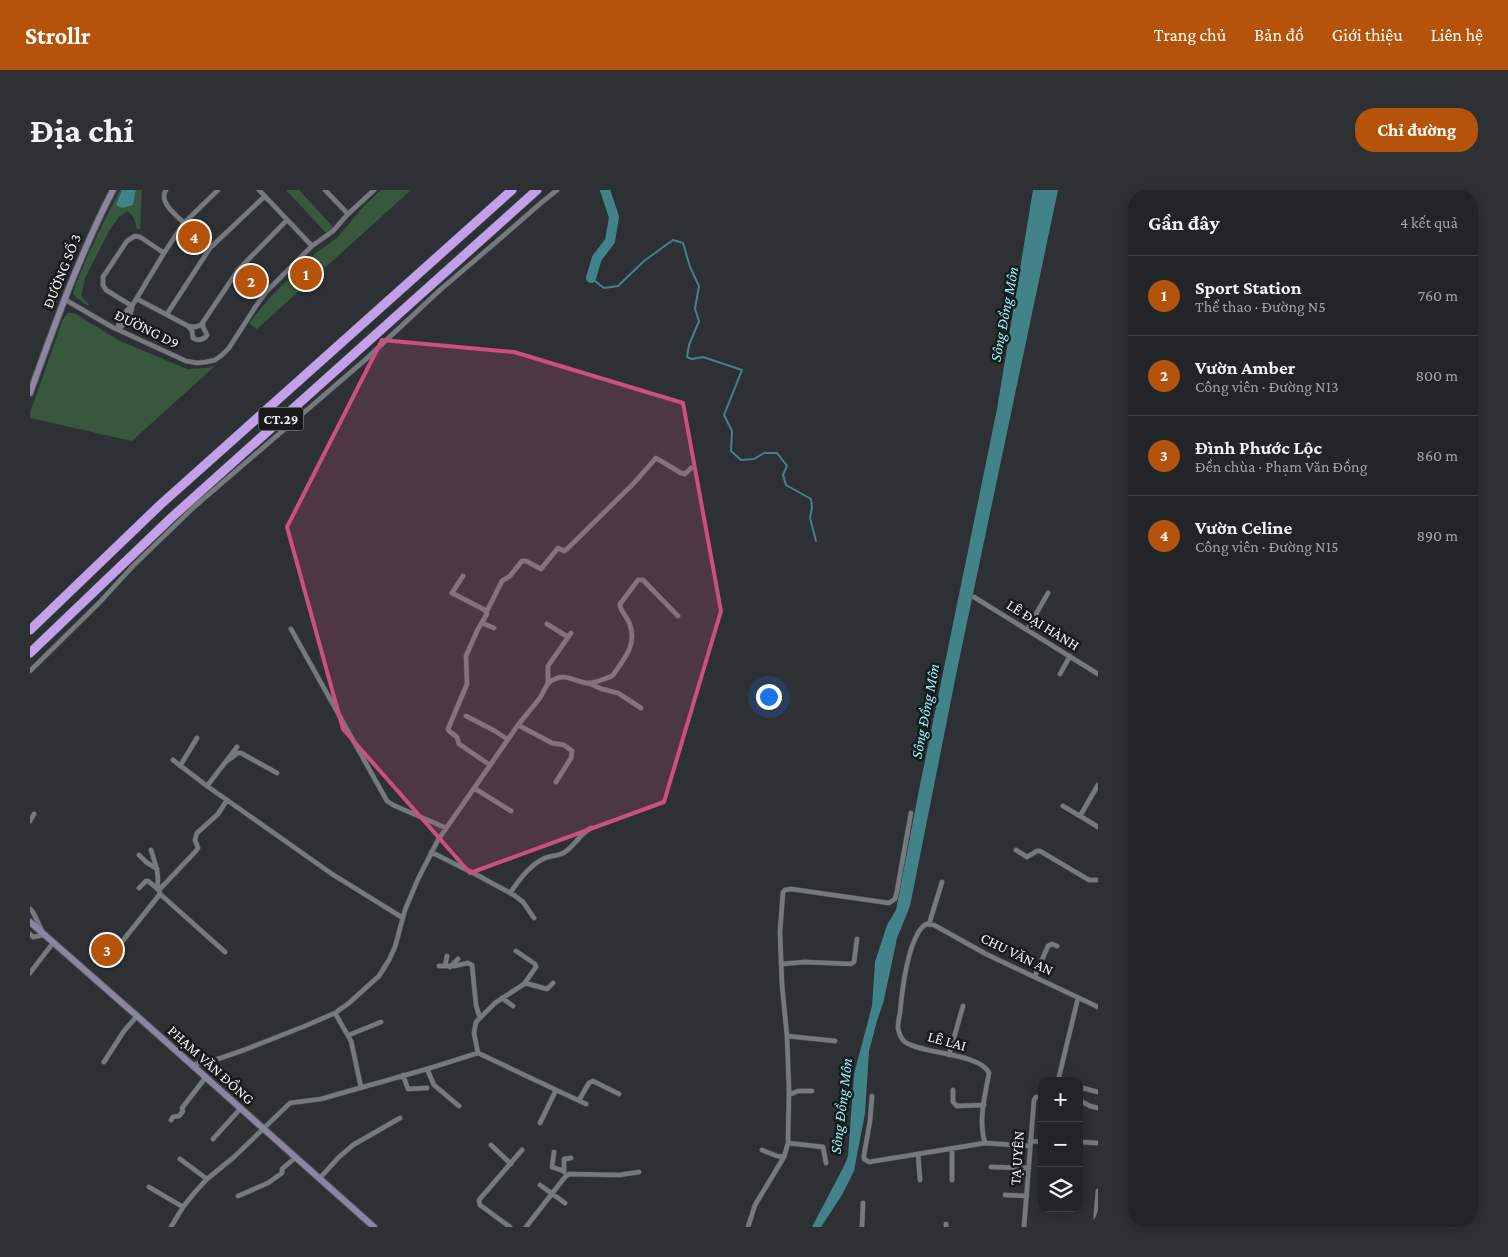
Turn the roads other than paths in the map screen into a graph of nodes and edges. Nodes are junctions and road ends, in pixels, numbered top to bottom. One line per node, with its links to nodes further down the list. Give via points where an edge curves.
1 (112, 190): 16 (main road, ĐƯỜNG SỐ 3)
2 (218, 190): 13 (street)
3 (259, 190): 10 (street)
4 (326, 190): 11 (street)
5 (374, 190): 11 (street)
6 (512, 190): 34 (highway, CT.29, via 160,505)
7 (537, 190): 36 (highway, CT.29, via 171,518)
8 (557, 190): 38 (street, via 194,507)
9 (165, 192): 13 (street, via 165,203)
10 (265, 196): 12 (street); 19 (street, via 210,248)
11 (348, 214): 14 (street, via 333,231)
12 (287, 220): 14 (street); 20 (street, via 238,270)
13 (184, 223): 15 (street)
14 (312, 246): 22 (street, ĐƯỜNG D9, via 266,292 229,348 215,360 190,362)
15 (164, 253): 17 (street); 18 (street, via 135,236 127,241 103,277 103,285 111,294)
16 (64, 299): 22 (street, ĐƯỜNG D9); 23 (main road, ĐƯỜNG SỐ 3)
17 (136, 299): 18 (street); 19 (street)
18 (132, 306): 22 (street, via 132,311)
19 (167, 314): 21 (street)
20 (204, 322): 21 (street); 21 (street, via 207,335 200,340 193,338)
21 (188, 326)
22 (118, 329)
23 (30, 393)
24 (690, 468): 28 (street, via 684,474 656,458 566,550 558,548 541,569 523,560 502,581)
25 (463, 576): 28 (street, via 452,593)
26 (1048, 593): 35 (street)
27 (974, 597): 35 (street, LÊ ĐẠI HÀNH)
28 (487, 611): 30 (street)
29 (678, 616): 42 (street, via 643,580 636,581 620,604 630,625 631,647 613,675)
30 (482, 623): 32 (street); 51 (street, via 466,656 467,684 448,728 458,744)
31 (547, 624): 41 (street, via 570,635 548,666)
32 (494, 628)
33 (291, 629): 66 (street, via 387,800)
34 (30, 630)
35 (1027, 630): 37 (street, LÊ ĐẠI HÀNH)
36 (30, 653)
37 (1070, 656): 39 (street); 40 (street, LÊ ĐẠI HÀNH)
38 (30, 671)
39 (1060, 674)
40 (1098, 674)
41 (548, 682): 42 (street, via 562,676); 45 (street, via 540,698)
42 (587, 683): 43 (street, via 618,693)
43 (641, 708)
44 (466, 716): 47 (street)
45 (518, 725): 47 (street); 54 (street, via 572,751)
46 (197, 738): 52 (street)
47 (508, 739): 51 (street)
48 (237, 747): 50 (street)
49 (172, 760): 52 (street)
50 (227, 761): 53 (street, via 238,752); 56 (street)
51 (490, 765): 57 (street)
52 (180, 766): 56 (street)
53 (277, 774)
54 (556, 782)
55 (1098, 785): 63 (street)
56 (207, 786): 58 (street)
57 (474, 788): 60 (street); 66 (street)
58 (227, 800): 76 (street, via 218,814 196,833 196,851); 79 (street, via 332,874)
59 (1063, 806): 63 (street)
60 (511, 811)
61 (911, 813): 94 (street, via 897,891 890,903 792,889 783,892)
62 (34, 814): 64 (street)
63 (1080, 816): 65 (street)
64 (30, 821)
65 (1098, 827)
66 (446, 828): 70 (street)
67 (590, 828): 77 (street, via 561,855 537,863)
68 (151, 850): 72 (street)
69 (1016, 850): 73 (street, via 1027,857 1040,851 1089,880)
70 (432, 852): 77 (street); 79 (street)
71 (139, 855): 72 (street)
72 (157, 869): 76 (street)
73 (1098, 880)
74 (942, 882): 82 (street, LÊ LAI)
75 (139, 888): 76 (street, via 148,881)
76 (159, 891): 90 (street); 92 (street)
77 (510, 892): 80 (street, via 523,902)
78 (30, 909): 84 (street)
79 (403, 918): 106 (street, via 395,947 379,976)
80 (534, 918)
81 (30, 922): 84 (main road, PHẠM VĂN ĐỒNG)
82 (928, 924): 98 (street, CHU VĂN AN); 114 (street, LÊ LAI, via 916,936 910,956 898,1029 902,1040 908,1044)
83 (32, 935): 84 (street); 86 (street)
84 (44, 936): 87 (main road, PHẠM VĂN ĐỒNG)
85 (857, 938): 94 (street, via 851,964)
86 (30, 942)
87 (53, 943): 97 (street); 107 (main road, PHẠM VĂN ĐỒNG)
88 (1058, 946): 98 (street, via 1048,946)
89 (516, 951): 99 (street, via 536,965)
90 (225, 952)
91 (447, 956): 96 (street)
92 (109, 958)
93 (458, 959): 96 (street)
94 (781, 964): 111 (street)
95 (439, 966): 96 (street)
96 (447, 966): 108 (street, via 472,965)
97 (30, 973)
98 (1035, 976): 102 (street, CHU VĂN AN)
99 (525, 983): 100 (street, via 547,989); 101 (street)
100 (553, 983)
101 (502, 998): 103 (street); 108 (street)
102 (1078, 998): 105 (street, CHU VĂN AN); 120 (street)
103 (513, 1006)
104 (963, 1006): 114 (street)
105 (1098, 1007)
106 (335, 1013): 110 (street); 116 (street, via 244,1050)
107 (137, 1016): 115 (street); 116 (main road, PHẠM VĂN ĐỒNG)
108 (480, 1018): 113 (street, via 474,1033)
109 (381, 1022): 110 (street)
110 (349, 1035): 121 (street)
111 (787, 1036): 112 (street); 129 (street)
112 (835, 1041)
113 (478, 1053): 117 (street); 124 (street)
114 (950, 1054): 135 (street, LÊ LAI, via 987,1068)
115 (104, 1062)
116 (192, 1065): 119 (main road, PHẠM VĂN ĐỒNG)
117 (427, 1070): 118 (street); 136 (street, via 437,1088)
118 (403, 1075): 121 (street); 122 (street, via 408,1089)
119 (206, 1077): 137 (main road, PHẠM VĂN ĐỒNG); 140 (street, via 179,1116)
120 (1060, 1077)
121 (361, 1087): 142 (street, via 321,1099 290,1103)
122 (427, 1088)
123 (1083, 1088): 127 (street)
124 (556, 1090): 132 (street); 141 (street)
125 (953, 1090): 135 (street, via 953,1102 957,1106)
126 (812, 1091): 129 (street)
127 (1098, 1092)
128 (619, 1094): 132 (street, via 593,1081)
129 (789, 1095): 145 (street)
130 (872, 1096): 155 (street, via 864,1160 869,1162)
131 (1038, 1097): 149 (street, TẠ UYÊN, via 1034,1100)
132 (579, 1100): 134 (street)
133 (1083, 1102): 138 (street)
134 (586, 1104)
135 (984, 1105): 146 (street, LÊ LAI, via 982,1133)
136 (459, 1106)
137 (241, 1108): 142 (main road, PHẠM VĂN ĐỒNG); 143 (street)
138 (1098, 1108)
139 (400, 1118): 167 (street, via 353,1145)
140 (171, 1120)
141 (540, 1123)
142 (264, 1129): 156 (main road, PHẠM VĂN ĐỒNG); 168 (street)
143 (213, 1139)
144 (1083, 1142): 148 (street)
145 (788, 1143): 157 (street); 160 (street, via 823,1147)
146 (986, 1143): 149 (street); 151 (street)
147 (1038, 1143): 149 (street)
148 (1098, 1143)
149 (1030, 1144): 163 (street, TẠ UYÊN)
150 (492, 1145): 161 (street)
151 (952, 1148): 155 (street); 170 (street)
152 (522, 1150): 161 (street)
153 (762, 1150): 157 (street)
154 (554, 1152): 164 (street, via 552,1166)
155 (918, 1154): 169 (street)
156 (296, 1157): 167 (main road, PHẠM VĂN ĐỒNG); 176 (street, via 268,1183)
157 (784, 1157): 187 (street, via 755,1205)
158 (571, 1158): 164 (street, via 564,1159)
159 (180, 1159): 168 (street)
160 (826, 1163)
161 (511, 1164): 185 (street, via 479,1200 480,1205)
162 (991, 1167): 163 (street)
163 (1029, 1168): 177 (street, TẠ UYÊN)
164 (564, 1171): 166 (street)
165 (639, 1172): 166 (street, via 619,1175 576,1173)
166 (565, 1177): 174 (street)
167 (320, 1178): 184 (main road, PHẠM VĂN ĐỒNG)
168 (207, 1179): 180 (street)
169 (920, 1180)
170 (952, 1180)
171 (540, 1185): 174 (street)
172 (149, 1187): 180 (street)
173 (1098, 1191): 190 (street)
174 (552, 1194): 178 (street); 186 (street)
175 (1005, 1195): 177 (street)
176 (238, 1196)
177 (1027, 1196): 189 (street, TẠ UYÊN)
178 (565, 1203)
179 (863, 1203): 188 (street)
180 (182, 1208): 183 (street)
181 (30, 1226): 182 (highway)
182 (35, 1227)
183 (171, 1227)
184 (374, 1227)
185 (510, 1227)
186 (526, 1227)
187 (748, 1227)
188 (862, 1227)
189 (1024, 1227)
190 (1095, 1227)

